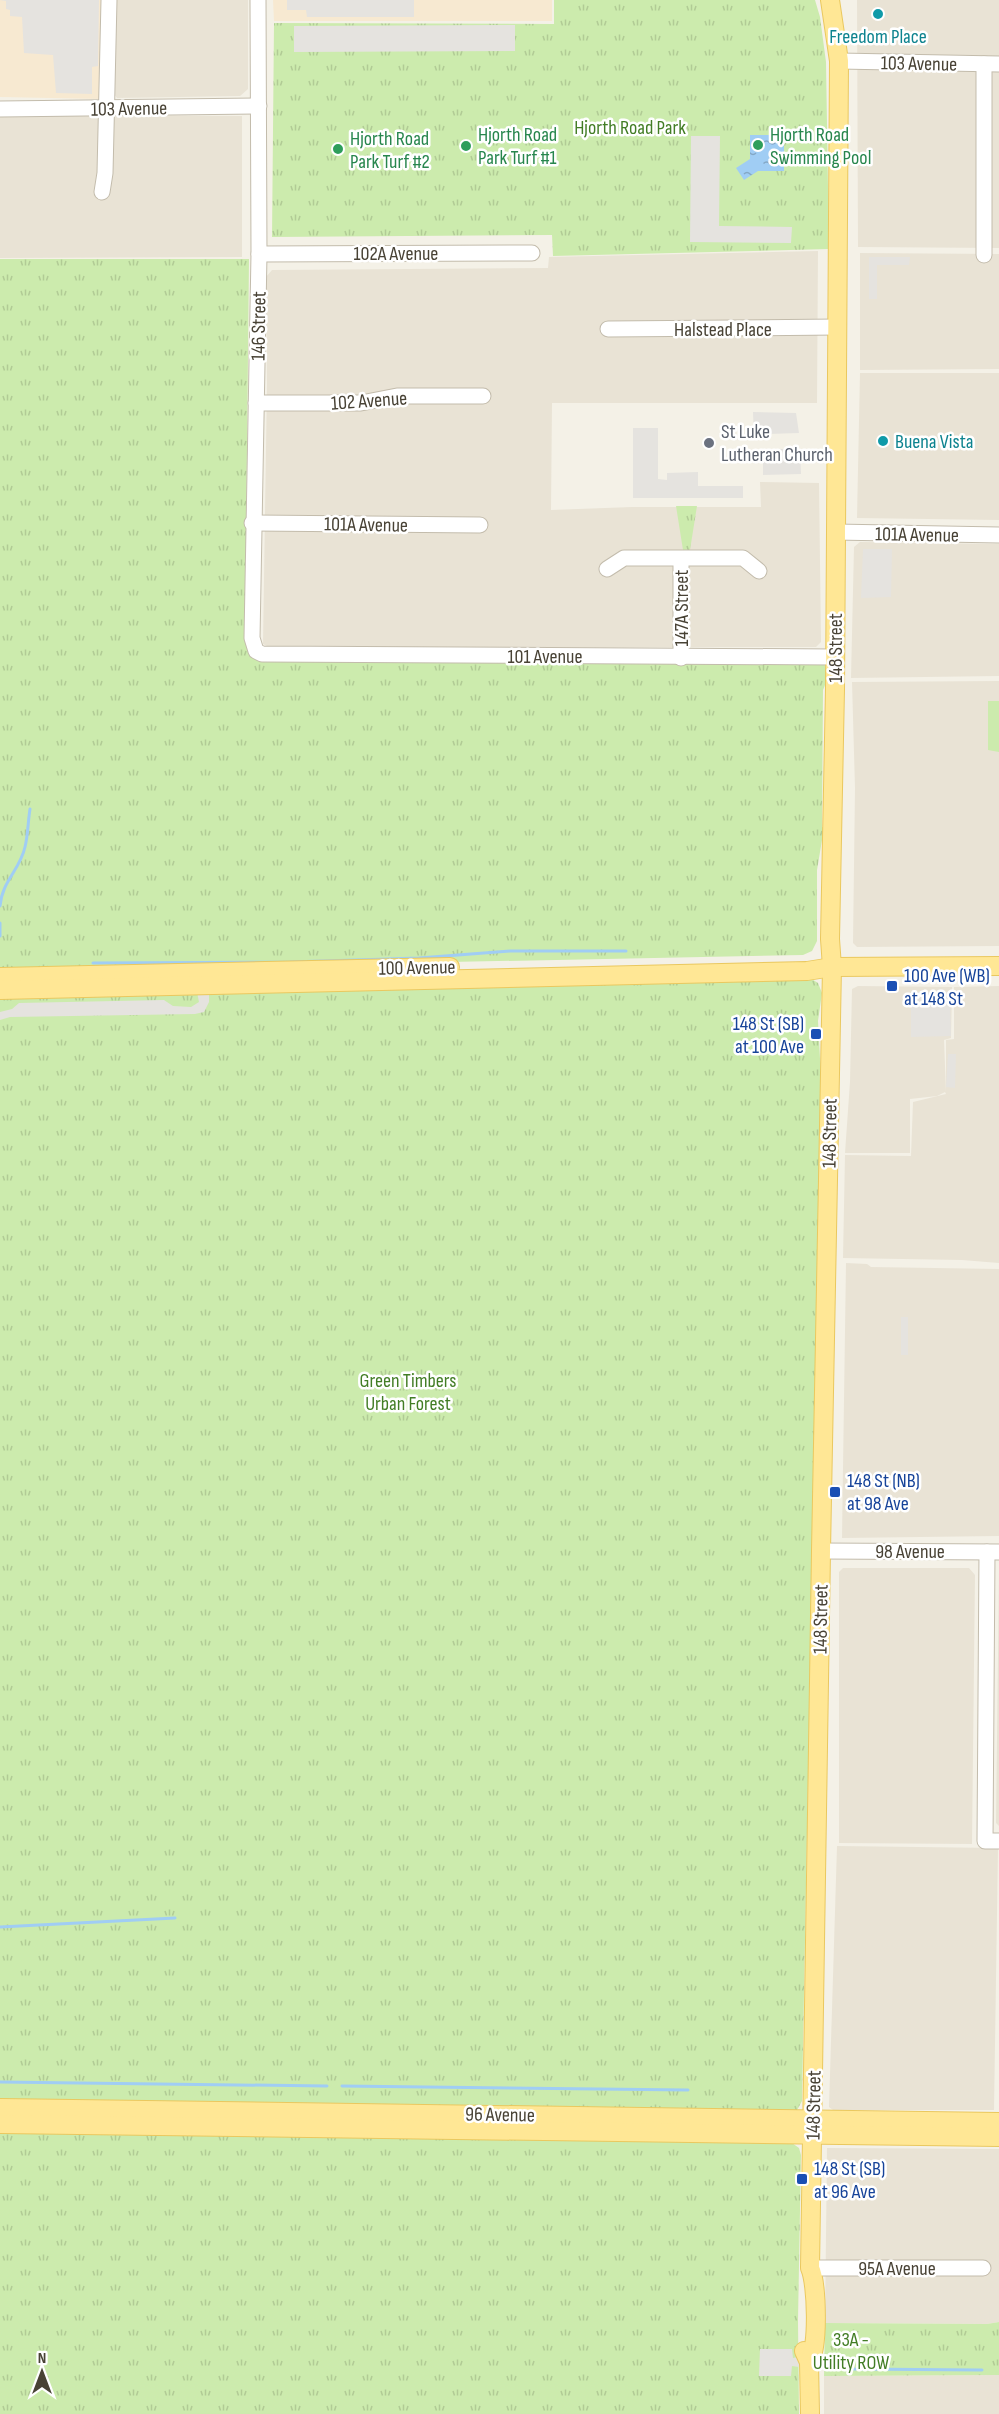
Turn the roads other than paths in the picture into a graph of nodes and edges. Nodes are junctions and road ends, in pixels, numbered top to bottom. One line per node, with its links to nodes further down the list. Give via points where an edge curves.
1 (109, 0): 7 (street)
2 (258, 0): 6 (street, 146 Street)
3 (830, 0): 4 (main road, 148 Street)
4 (839, 61): 5 (street, 103 Avenue); 13 (main road, 148 Street)
5 (992, 64): 12 (street)
6 (259, 106): 7 (street, 103 Avenue); 11 (street, 146 Street)
7 (107, 108): 8 (street, 103 Avenue); 9 (street)
8 (0, 109)
9 (102, 192)
10 (532, 253): 11 (street, 102A Avenue)
11 (259, 254): 16 (street, 146 Street)
12 (984, 255)
13 (838, 327): 14 (street, Halstead Place); 19 (main road, 148 Street)
14 (608, 329)
15 (483, 396): 16 (street, 102 Avenue, via 397,396 360,404)
16 (256, 403): 17 (street, 146 Street)
17 (252, 523): 18 (street, 101A Avenue); 24 (street, 146 Street, via 252,638)
18 (480, 525)
19 (835, 532): 20 (street, 101A Avenue); 26 (main road, 148 Street)
20 (999, 536)
21 (681, 559): 22 (street, via 624,558); 23 (street, via 743,558); 25 (street, 147A Street)
22 (607, 569)
23 (759, 571)
24 (256, 651): 25 (street, 101 Avenue)
25 (681, 657): 26 (street, 101 Avenue)
26 (835, 657): 28 (main road, 148 Street)
27 (999, 966): 28 (main road, 100 Avenue)
28 (832, 967): 29 (main road, 100 Avenue, via 807,960); 30 (main road, 100 Avenue, via 807,971); 31 (main road, 148 Street)
29 (0, 977)
30 (0, 990)
31 (820, 1551): 32 (street, 98 Avenue); 37 (main road, 148 Street)
32 (993, 1552): 33 (street)
33 (992, 1841)
34 (0, 2108): 37 (main road, 96 Avenue)
35 (999, 2122): 37 (main road, 96 Avenue)
36 (0, 2124): 37 (main road, 96 Avenue)
37 (812, 2127): 38 (main road, 96 Avenue); 39 (main road, 148 Street)
38 (999, 2137)
39 (810, 2268): 40 (street, 95A Avenue); 41 (main road, 148 Street, via 804,2282 803,2350 809,2362)
40 (983, 2268)
41 (810, 2414)

